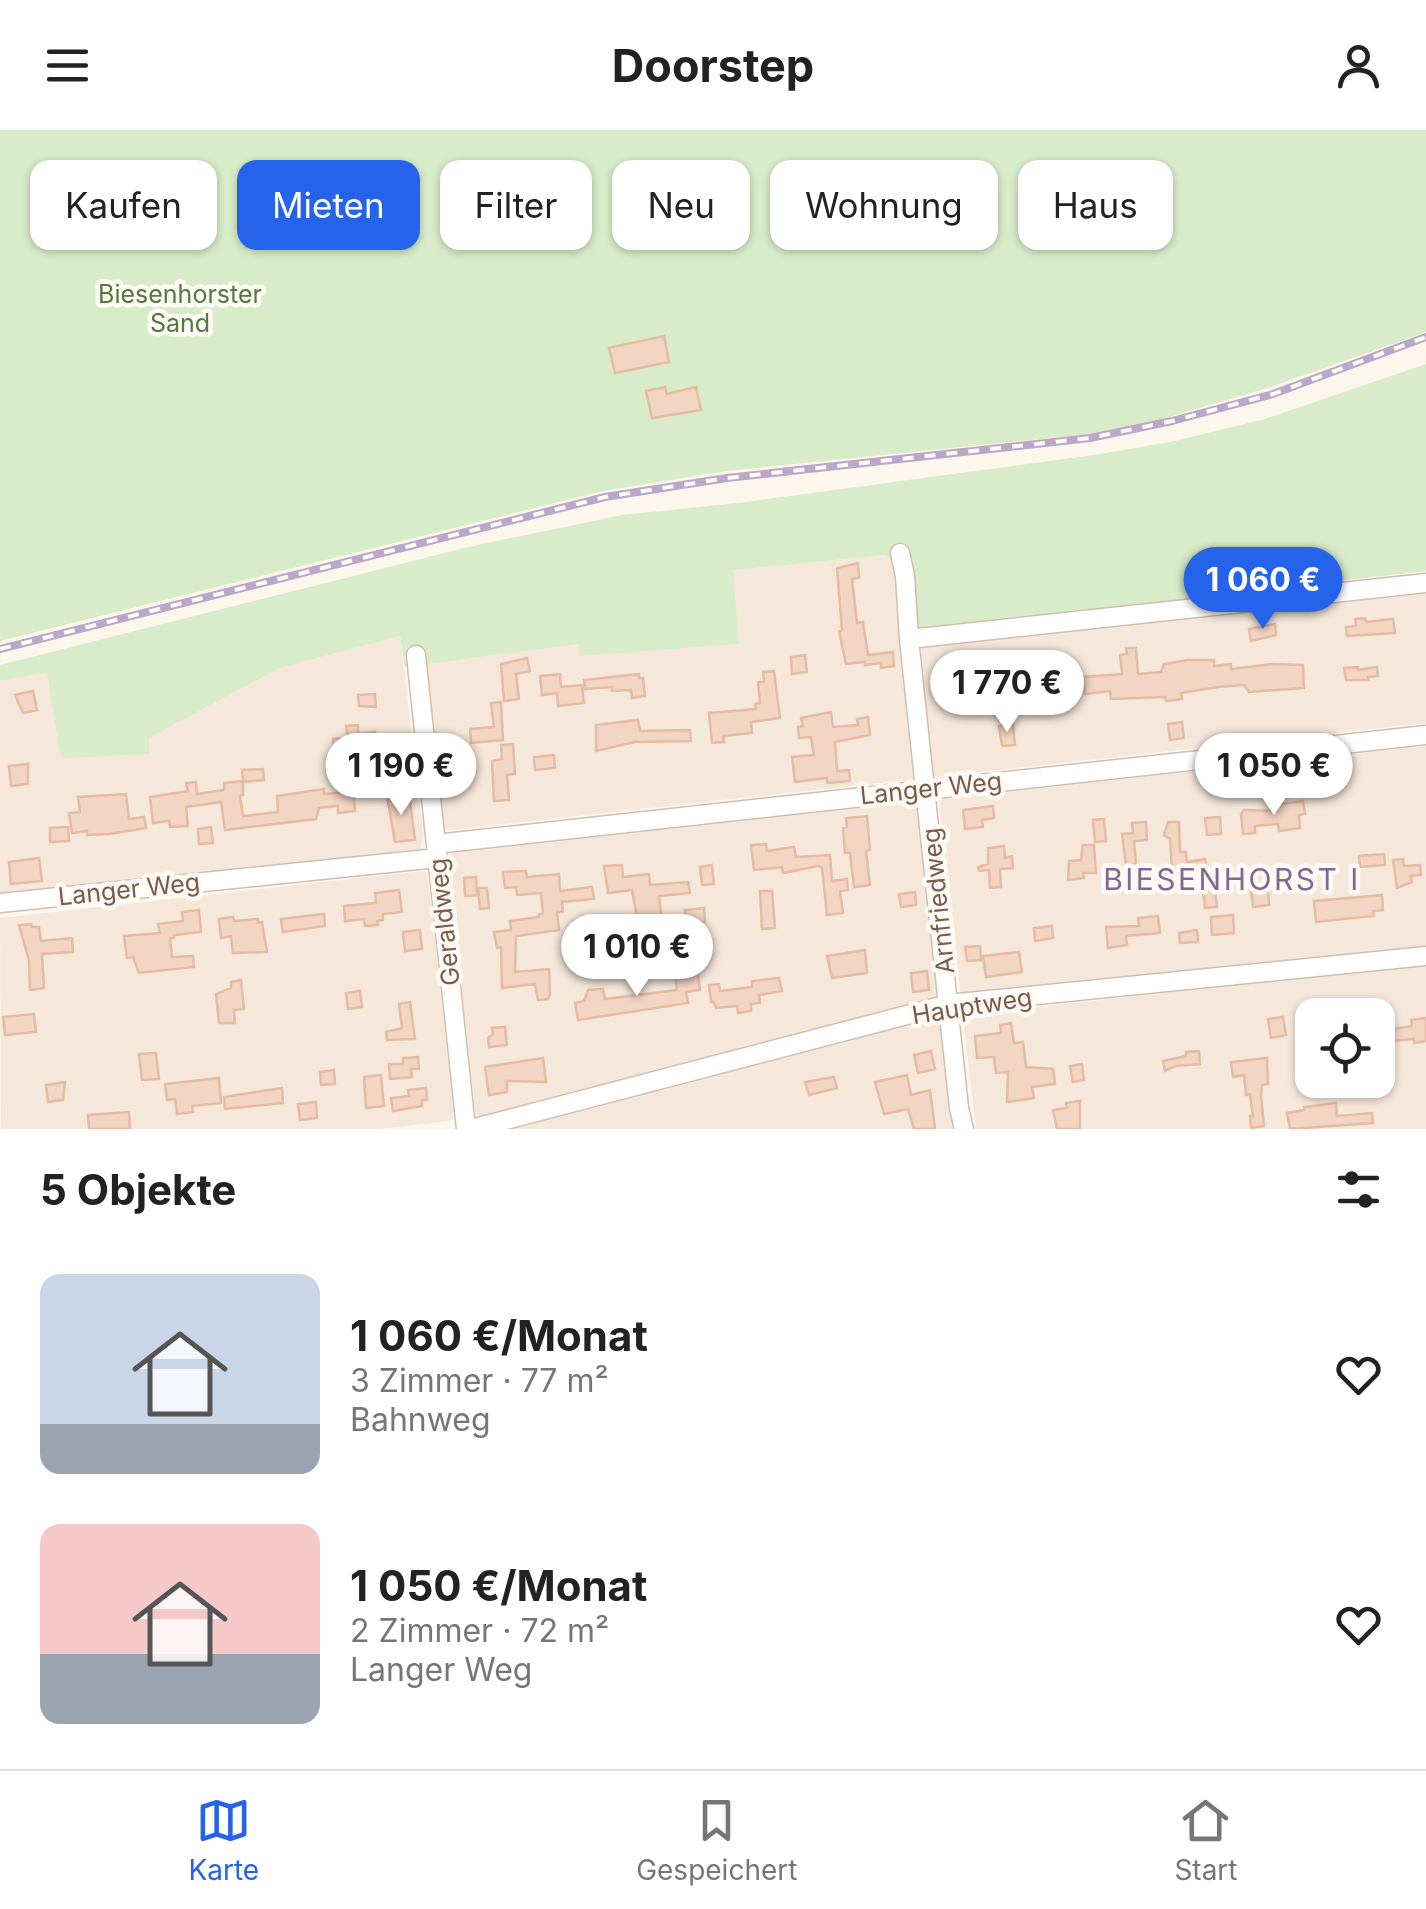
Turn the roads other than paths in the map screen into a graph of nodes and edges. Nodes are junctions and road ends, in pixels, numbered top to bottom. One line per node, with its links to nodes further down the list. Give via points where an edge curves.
1 (900, 553): 3 (street, Arnfriedweg)
2 (1426, 583): 3 (street)
3 (909, 639): 6 (street, Arnfriedweg)
4 (416, 655): 7 (street, Geraldweg)
5 (1426, 734): 6 (street, Langer Weg)
6 (925, 789): 7 (street, Langer Weg); 10 (street, Arnfriedweg)
7 (437, 851): 8 (street, Langer Weg); 11 (street, Geraldweg)
8 (0, 903)
9 (1426, 956): 10 (street, Hauptweg)
10 (949, 1004): 11 (street, Hauptweg); 12 (street, Arnfriedweg)
11 (468, 1129)
12 (964, 1129)

